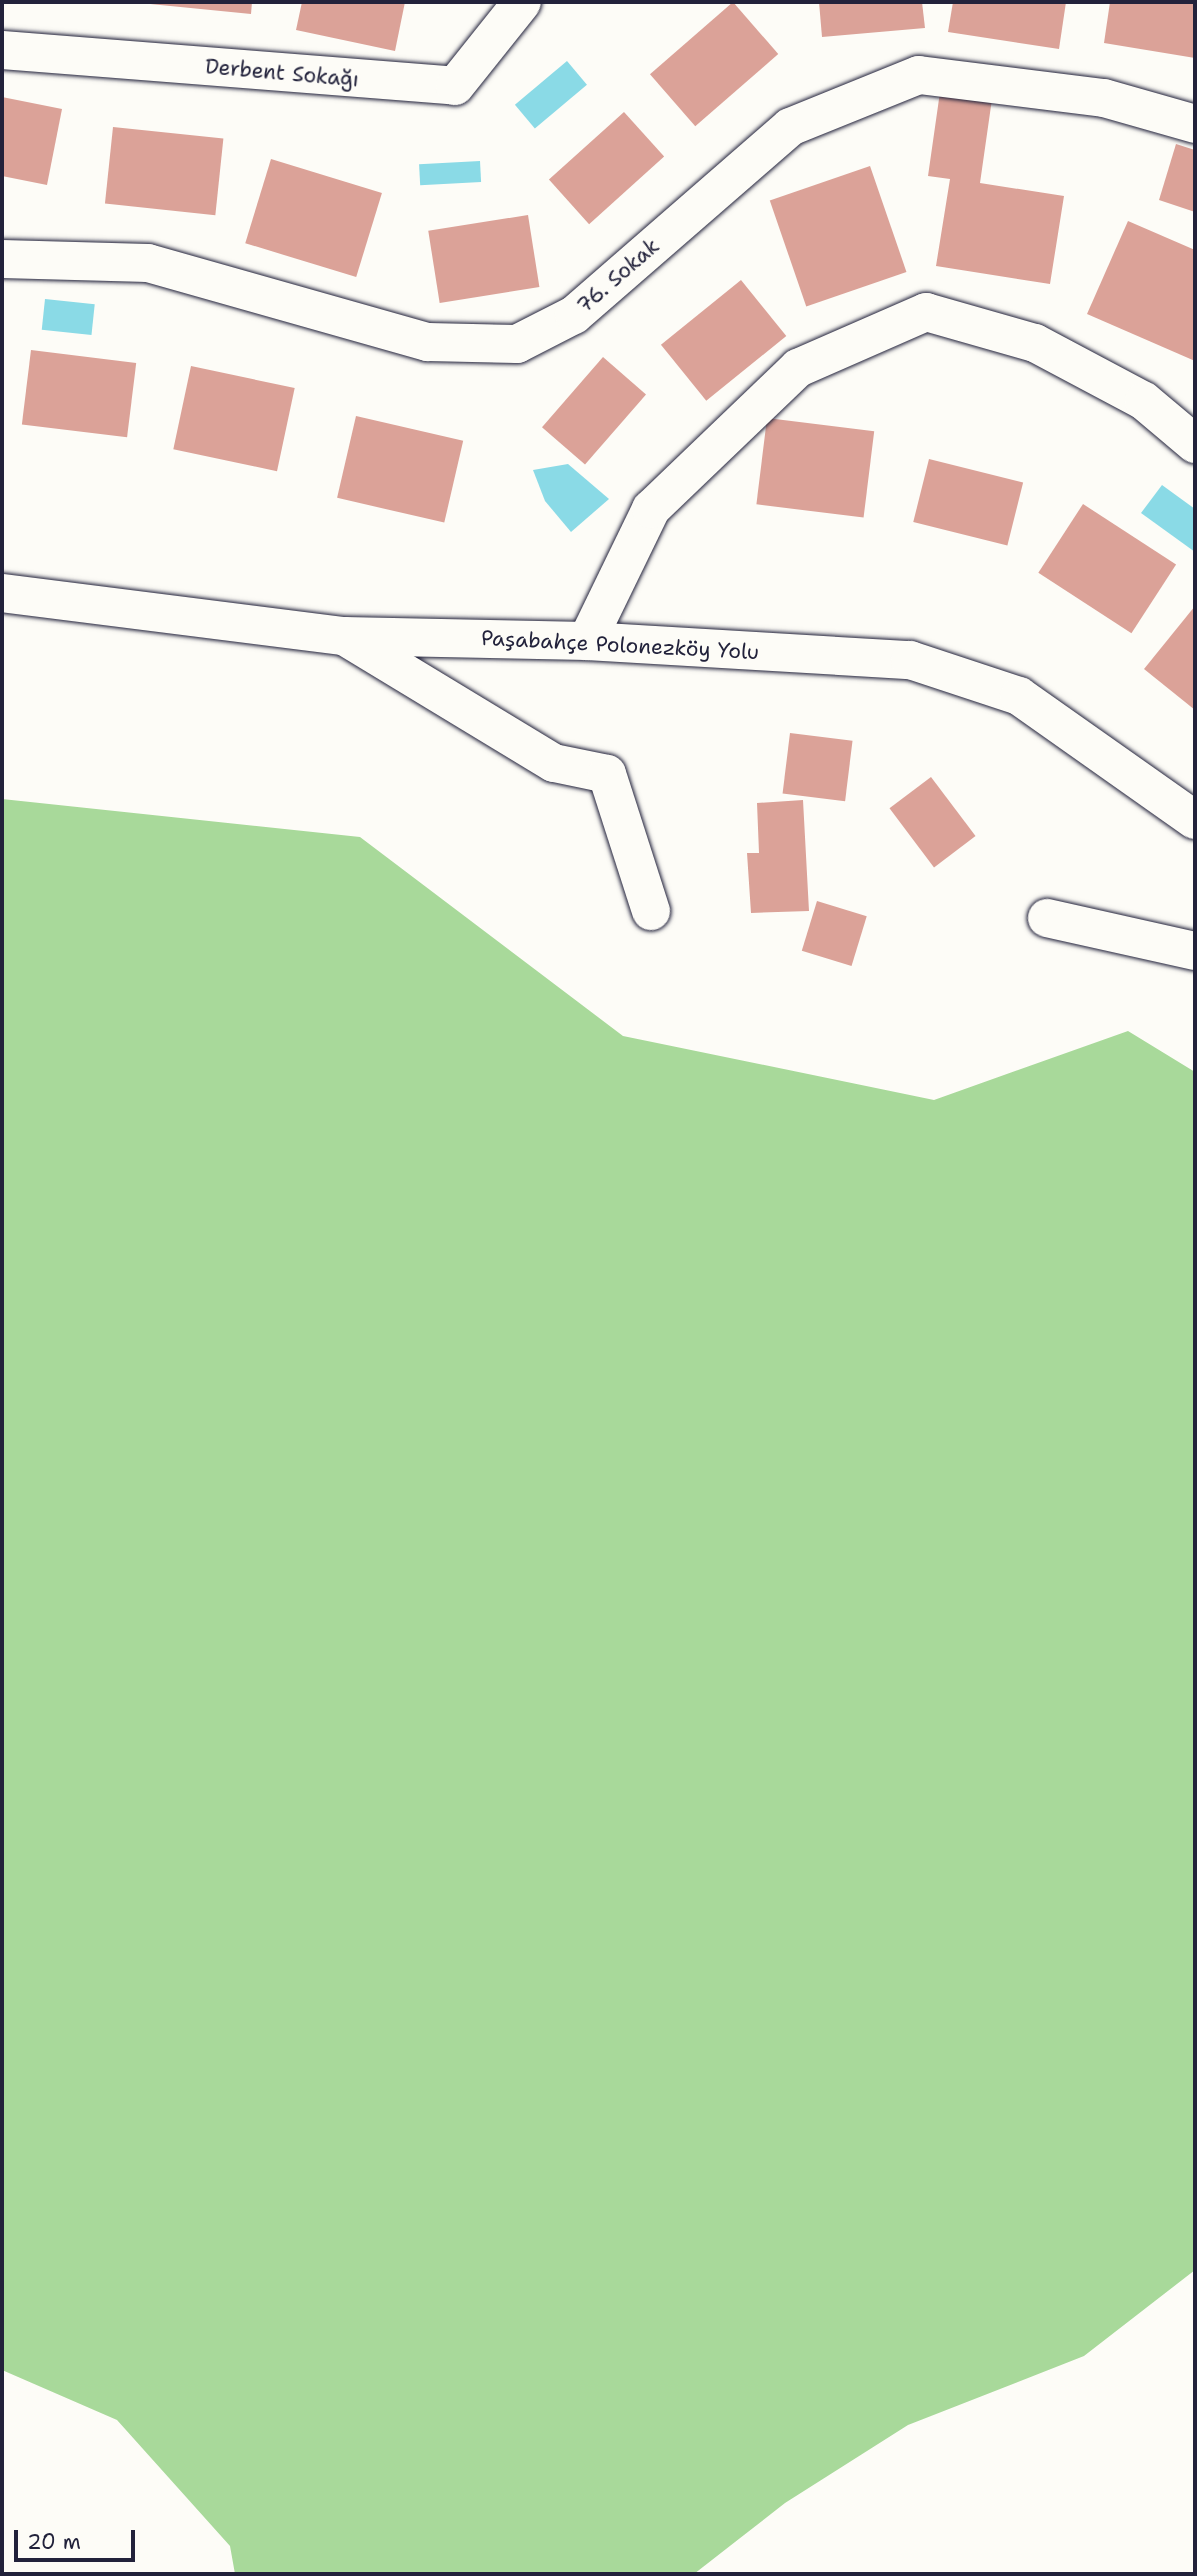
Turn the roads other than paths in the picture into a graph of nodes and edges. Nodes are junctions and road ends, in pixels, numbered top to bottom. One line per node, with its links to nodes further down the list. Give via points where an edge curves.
1 (522, 2): 2 (street, Derbent Sokağı, via 455,86)
2 (2, 50)
3 (1195, 124): 4 (street, 76. Sokak, via 1104,98 919,75 790,127 574,315 517,344 428,342 148,263)
4 (2, 259)
5 (1195, 444): 8 (street, via 1144,401 1035,343 926,312 798,368 661,499)
6 (2, 593): 7 (street, Paşabahçe Polonezköy Yolu)
7 (344, 636): 8 (street, Paşabahçe Polonezköy Yolu); 10 (street, via 554,764 607,774)
8 (587, 641): 9 (street, Paşabahçe Polonezköy Yolu, via 911,660 1019,696)
9 (1195, 820)
10 (652, 911)
11 (1047, 918): 12 (street)
12 (1195, 951)

